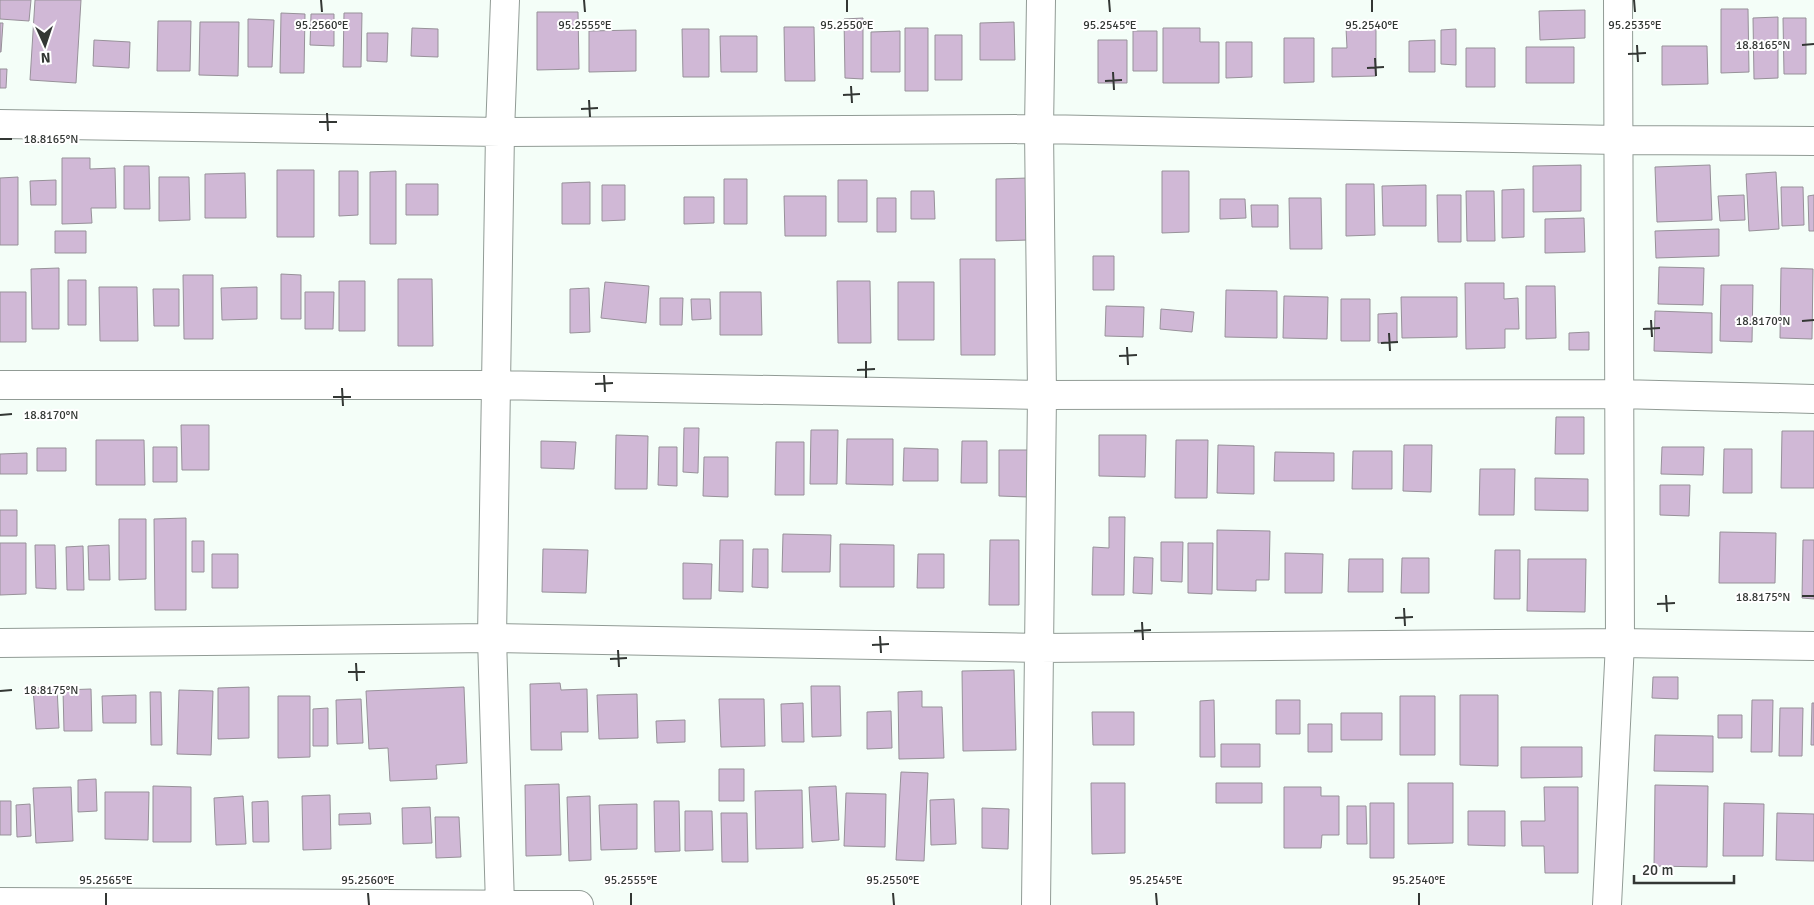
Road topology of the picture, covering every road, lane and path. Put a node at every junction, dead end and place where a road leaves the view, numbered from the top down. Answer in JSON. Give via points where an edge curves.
{"nodes":[{"id":1,"x":505,"y":0,"type":"edge"},
{"id":2,"x":1041,"y":0,"type":"edge"},
{"id":3,"x":1618,"y":0,"type":"edge"},
{"id":4,"x":0,"y":124,"type":"edge"},
{"id":5,"x":1039,"y":129,"type":"junction"},
{"id":6,"x":500,"y":132,"type":"junction"},
{"id":7,"x":1619,"y":140,"type":"junction"},
{"id":8,"x":1814,"y":141,"type":"edge"},
{"id":9,"x":0,"y":385,"type":"edge"},
{"id":10,"x":497,"y":385,"type":"junction"},
{"id":11,"x":1619,"y":394,"type":"junction"},
{"id":12,"x":1042,"y":395,"type":"junction"},
{"id":13,"x":1814,"y":399,"type":"edge"},
{"id":14,"x":492,"y":638,"type":"junction"},
{"id":15,"x":0,"y":643,"type":"edge"},
{"id":16,"x":1620,"y":643,"type":"junction"},
{"id":17,"x":1814,"y":646,"type":"edge"},
{"id":18,"x":1040,"y":648,"type":"junction"},
{"id":19,"x":0,"y":902,"type":"edge"},
{"id":20,"x":500,"y":904,"type":"edge"},
{"id":21,"x":579,"y":905,"type":"edge"},
{"id":22,"x":1036,"y":905,"type":"edge"},
{"id":23,"x":1607,"y":905,"type":"edge"}],
"edges":[{"from":1,"to":6,"type":"street"},
{"from":2,"to":5,"type":"street"},
{"from":3,"to":7,"type":"street"},
{"from":4,"to":6,"type":"street"},
{"from":5,"to":6,"type":"street"},
{"from":5,"to":7,"type":"street"},
{"from":5,"to":12,"type":"street"},
{"from":6,"to":10,"type":"street"},
{"from":7,"to":8,"type":"street"},
{"from":7,"to":11,"type":"street"},
{"from":9,"to":10,"type":"street"},
{"from":10,"to":12,"type":"street"},
{"from":10,"to":14,"type":"street"},
{"from":11,"to":12,"type":"street"},
{"from":11,"to":13,"type":"street"},
{"from":11,"to":16,"type":"street"},
{"from":12,"to":18,"type":"street"},
{"from":14,"to":15,"type":"street"},
{"from":14,"to":18,"type":"street"},
{"from":14,"to":20,"type":"street"},
{"from":16,"to":17,"type":"street"},
{"from":16,"to":18,"type":"street"},
{"from":16,"to":23,"type":"street"},
{"from":18,"to":22,"type":"street"},
{"from":19,"to":20,"type":"street"},
{"from":20,"to":21,"type":"street"}]}
